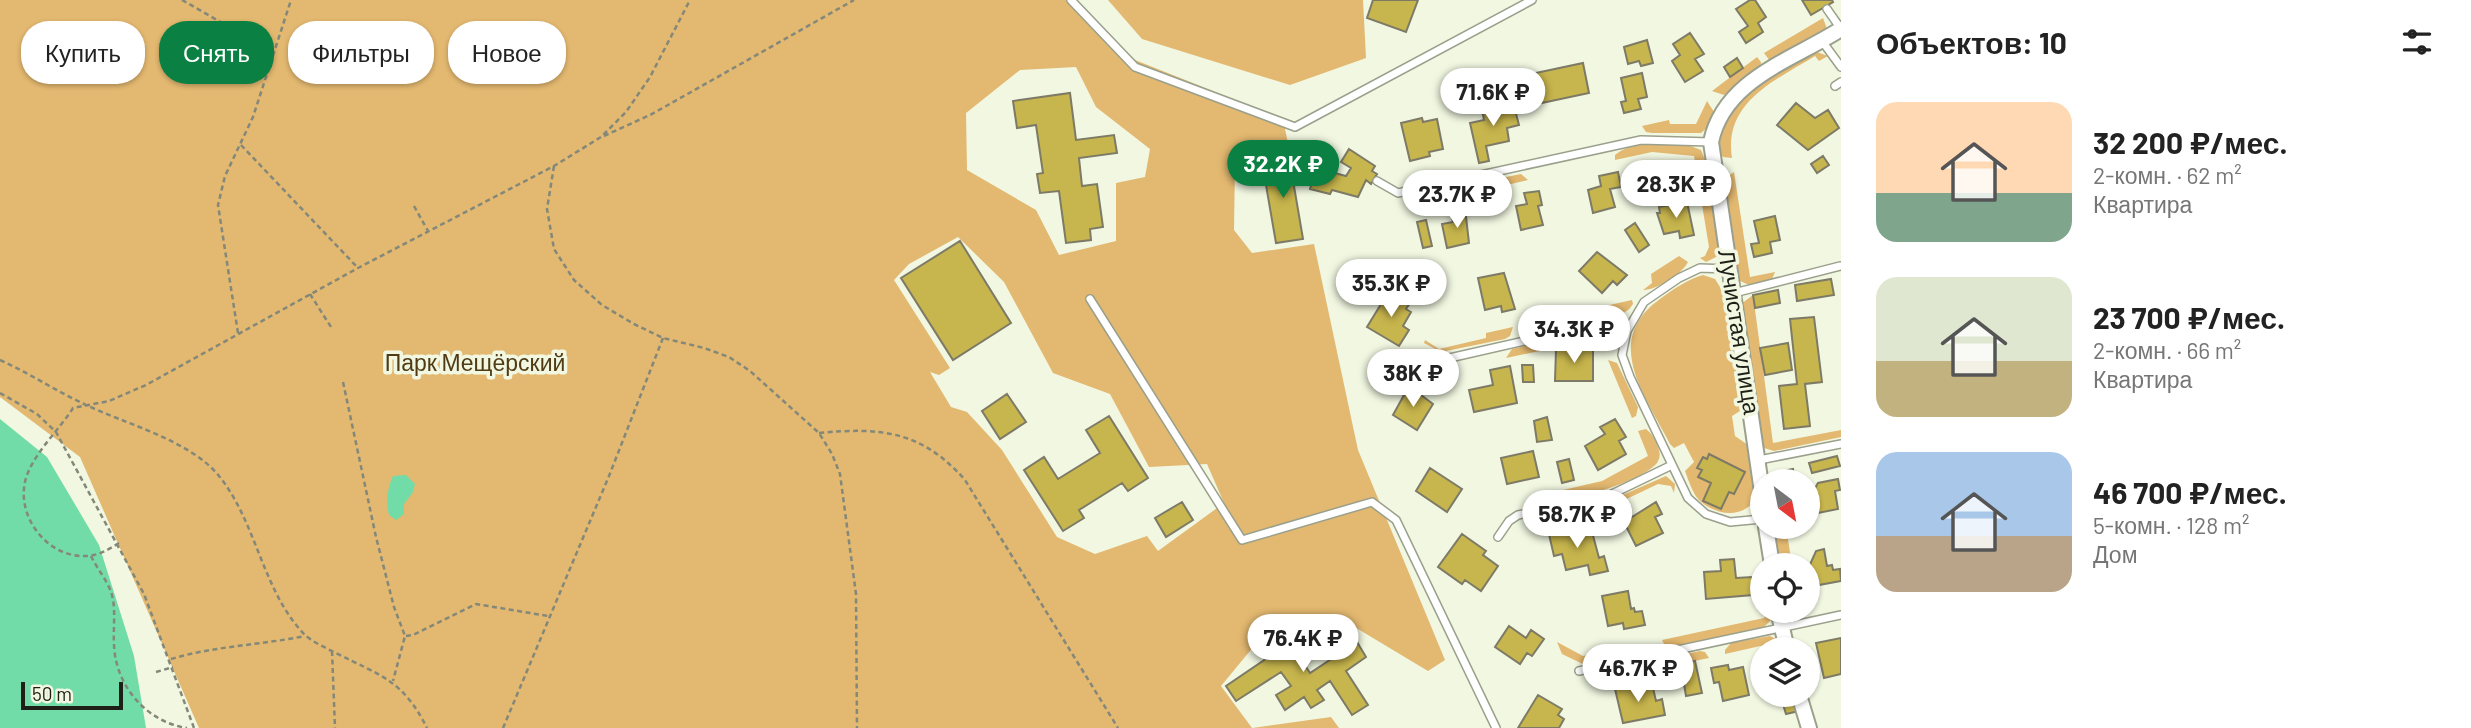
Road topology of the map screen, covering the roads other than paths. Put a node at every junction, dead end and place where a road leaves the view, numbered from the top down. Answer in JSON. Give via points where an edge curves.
{"nodes":[{"id":1,"x":1071,"y":0,"type":"edge"},
{"id":2,"x":1532,"y":0,"type":"edge"},
{"id":3,"x":1827,"y":9,"type":"dead end"},
{"id":4,"x":1841,"y":29,"type":"edge"},
{"id":5,"x":1822,"y":41,"type":"junction"},
{"id":6,"x":1840,"y":65,"type":"edge"},
{"id":7,"x":1711,"y":142,"type":"junction"},
{"id":8,"x":1377,"y":181,"type":"dead end"},
{"id":9,"x":1840,"y":266,"type":"edge"},
{"id":10,"x":1728,"y":268,"type":"junction"},
{"id":11,"x":1733,"y":293,"type":"junction"},
{"id":12,"x":1090,"y":299,"type":"dead end"},
{"id":13,"x":1627,"y":331,"type":"junction"},
{"id":14,"x":1432,"y":362,"type":"dead end"},
{"id":15,"x":1841,"y":444,"type":"edge"},
{"id":16,"x":1759,"y":460,"type":"junction"},
{"id":17,"x":1672,"y":465,"type":"junction"},
{"id":18,"x":1760,"y":469,"type":"edge"},
{"id":19,"x":1750,"y":520,"type":"edge"},
{"id":20,"x":1499,"y":537,"type":"dead end"},
{"id":21,"x":1841,"y":615,"type":"edge"},
{"id":22,"x":1780,"y":623,"type":"edge"},
{"id":23,"x":1781,"y":628,"type":"junction"},
{"id":24,"x":1784,"y":637,"type":"edge"},
{"id":25,"x":1579,"y":671,"type":"dead end"},
{"id":26,"x":1803,"y":707,"type":"edge"},
{"id":27,"x":1496,"y":728,"type":"edge"},
{"id":28,"x":1809,"y":728,"type":"edge"}],
"edges":[{"from":1,"to":2,"type":"lane","via":[[1135,68],[1295,127]]},
{"from":3,"to":4,"type":"lane"},
{"from":4,"to":5,"type":"street","name":"Лучистая улица"},
{"from":5,"to":6,"type":"lane"},
{"from":5,"to":7,"type":"street","name":"Лучистая улица","via":[[1736,93],[1719,114]]},
{"from":7,"to":8,"type":"lane","via":[[1641,140],[1398,193]]},
{"from":7,"to":10,"type":"street","name":"Лучистая улица"},
{"from":9,"to":11,"type":"lane"},
{"from":10,"to":11,"type":"street","name":"Лучистая улица"},
{"from":10,"to":13,"type":"lane","via":[[1700,268],[1679,278],[1644,302]]},
{"from":11,"to":16,"type":"street","name":"Лучистая улица"},
{"from":12,"to":27,"type":"lane","via":[[1242,540],[1372,502],[1396,520]]},
{"from":13,"to":14,"type":"lane","via":[[1609,324],[1595,325]]},
{"from":13,"to":17,"type":"lane","via":[[1622,355]]},
{"from":15,"to":16,"type":"lane"},
{"from":16,"to":18,"type":"street","name":"Лучистая улица"},
{"from":17,"to":19,"type":"lane","via":[[1688,498],[1706,514],[1730,522]]},
{"from":17,"to":20,"type":"lane","via":[[1611,495],[1518,515]]},
{"from":21,"to":23,"type":"lane"},
{"from":22,"to":23,"type":"street"},
{"from":23,"to":24,"type":"street"},
{"from":23,"to":25,"type":"lane"},
{"from":26,"to":28,"type":"street"}]}
